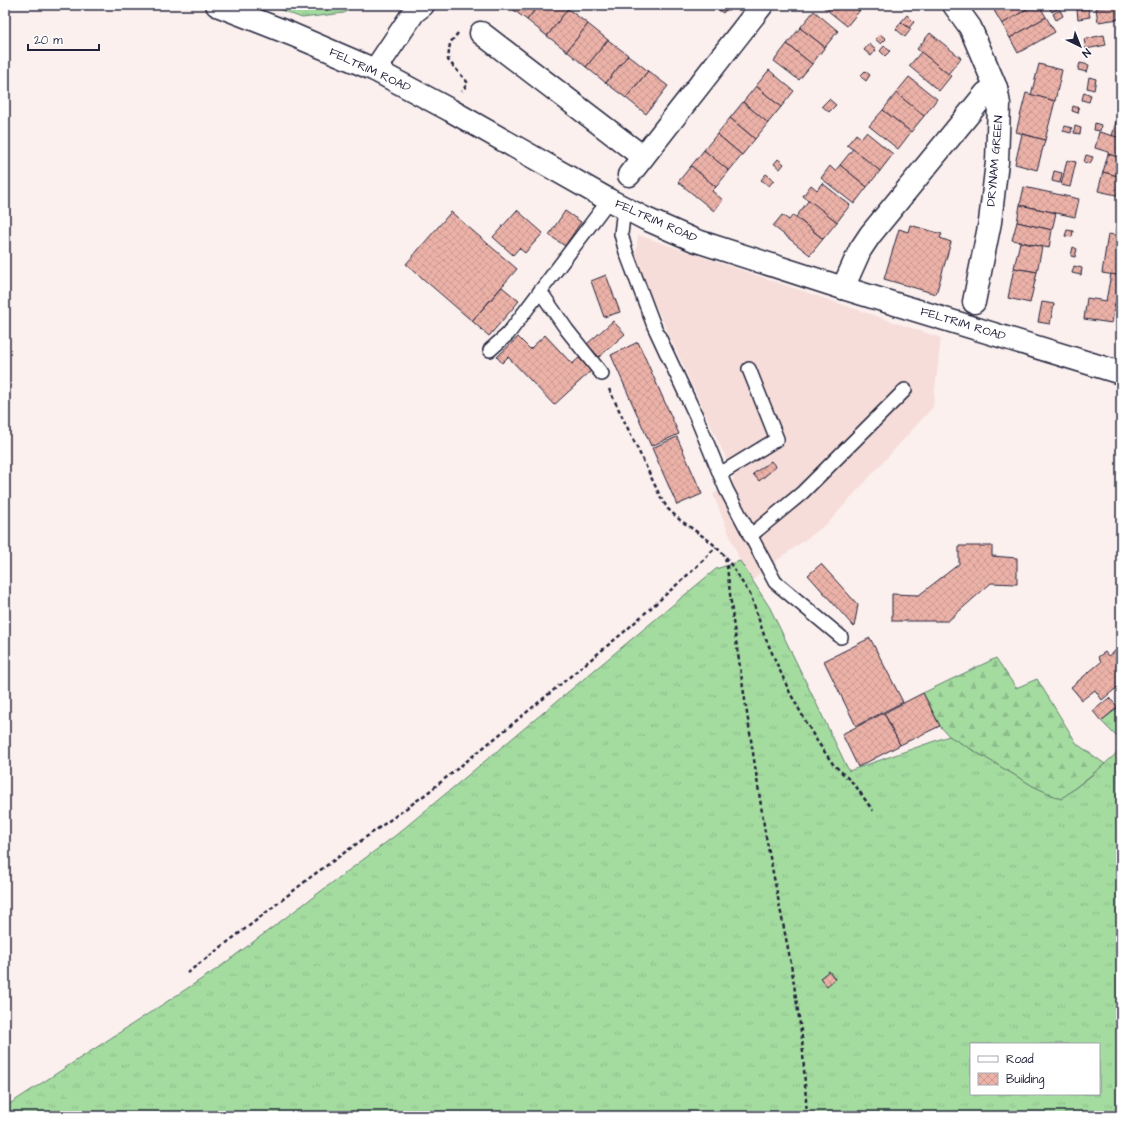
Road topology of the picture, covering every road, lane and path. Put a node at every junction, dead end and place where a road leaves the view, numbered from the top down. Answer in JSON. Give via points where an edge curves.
{"nodes":[{"id":1,"x":217,"y":5,"type":"edge"},
{"id":2,"x":424,"y":5,"type":"edge"},
{"id":3,"x":762,"y":5,"type":"edge"},
{"id":4,"x":954,"y":5,"type":"edge"},
{"id":5,"x":481,"y":33,"type":"joint"},
{"id":6,"x":375,"y":70,"type":"junction"},
{"id":7,"x":996,"y":88,"type":"junction"},
{"id":8,"x":450,"y":110,"type":"junction"},
{"id":9,"x":643,"y":157,"type":"junction"},
{"id":10,"x":629,"y":175,"type":"dead end"},
{"id":11,"x":616,"y":204,"type":"junction"},
{"id":12,"x":843,"y":288,"type":"junction"},
{"id":13,"x":540,"y":291,"type":"junction"},
{"id":14,"x":974,"y":302,"type":"dead end"},
{"id":15,"x":490,"y":350,"type":"dead end"},
{"id":16,"x":749,"y":369,"type":"dead end"},
{"id":17,"x":602,"y":374,"type":"joint"},
{"id":18,"x":1121,"y":374,"type":"edge"},
{"id":19,"x":905,"y":390,"type":"dead end"},
{"id":20,"x":720,"y":474,"type":"junction"},
{"id":21,"x":750,"y":536,"type":"junction"},
{"id":22,"x":716,"y":546,"type":"junction"},
{"id":23,"x":724,"y":555,"type":"junction"},
{"id":24,"x":841,"y":637,"type":"dead end"},
{"id":25,"x":873,"y":811,"type":"dead end"},
{"id":26,"x":186,"y":973,"type":"dead end"},
{"id":27,"x":807,"y":1116,"type":"edge"}],
"edges":[{"from":1,"to":6,"type":"street","name":"FELTRIM ROAD"},
{"from":2,"to":6,"type":"street","via":[[414,12]]},
{"from":3,"to":9,"type":"street"},
{"from":4,"to":7,"type":"street","name":"DRYNAM GREEN","via":[[970,27]]},
{"from":5,"to":8,"type":"path","via":[[467,22],[450,43],[448,60],[468,83]]},
{"from":5,"to":9,"type":"street"},
{"from":6,"to":8,"type":"street","name":"FELTRIM ROAD"},
{"from":7,"to":12,"type":"street","via":[[986,93],[870,235],[860,250]]},
{"from":7,"to":14,"type":"street","name":"DRYNAM GREEN","via":[[999,104],[997,162],[990,222]]},
{"from":8,"to":11,"type":"street","name":"FELTRIM ROAD"},
{"from":9,"to":10,"type":"street"},
{"from":11,"to":12,"type":"street","name":"FELTRIM ROAD","via":[[694,240]]},
{"from":11,"to":13,"type":"lane"},
{"from":11,"to":20,"type":"lane","via":[[626,252],[654,326]]},
{"from":12,"to":18,"type":"street","name":"FELTRIM ROAD"},
{"from":13,"to":15,"type":"lane","via":[[508,334]]},
{"from":13,"to":17,"type":"lane"},
{"from":16,"to":20,"type":"lane","via":[[777,439]]},
{"from":17,"to":22,"type":"path","via":[[668,509]]},
{"from":19,"to":21,"type":"lane","via":[[802,493]]},
{"from":20,"to":21,"type":"lane"},
{"from":21,"to":24,"type":"lane","via":[[775,582]]},
{"from":22,"to":23,"type":"path"},
{"from":22,"to":26,"type":"path","via":[[624,632],[426,794],[312,876]]},
{"from":23,"to":25,"type":"path","via":[[751,596],[764,635],[814,738],[833,764],[855,785]]},
{"from":23,"to":27,"type":"path","via":[[765,832],[791,964],[802,1038]]}]}
